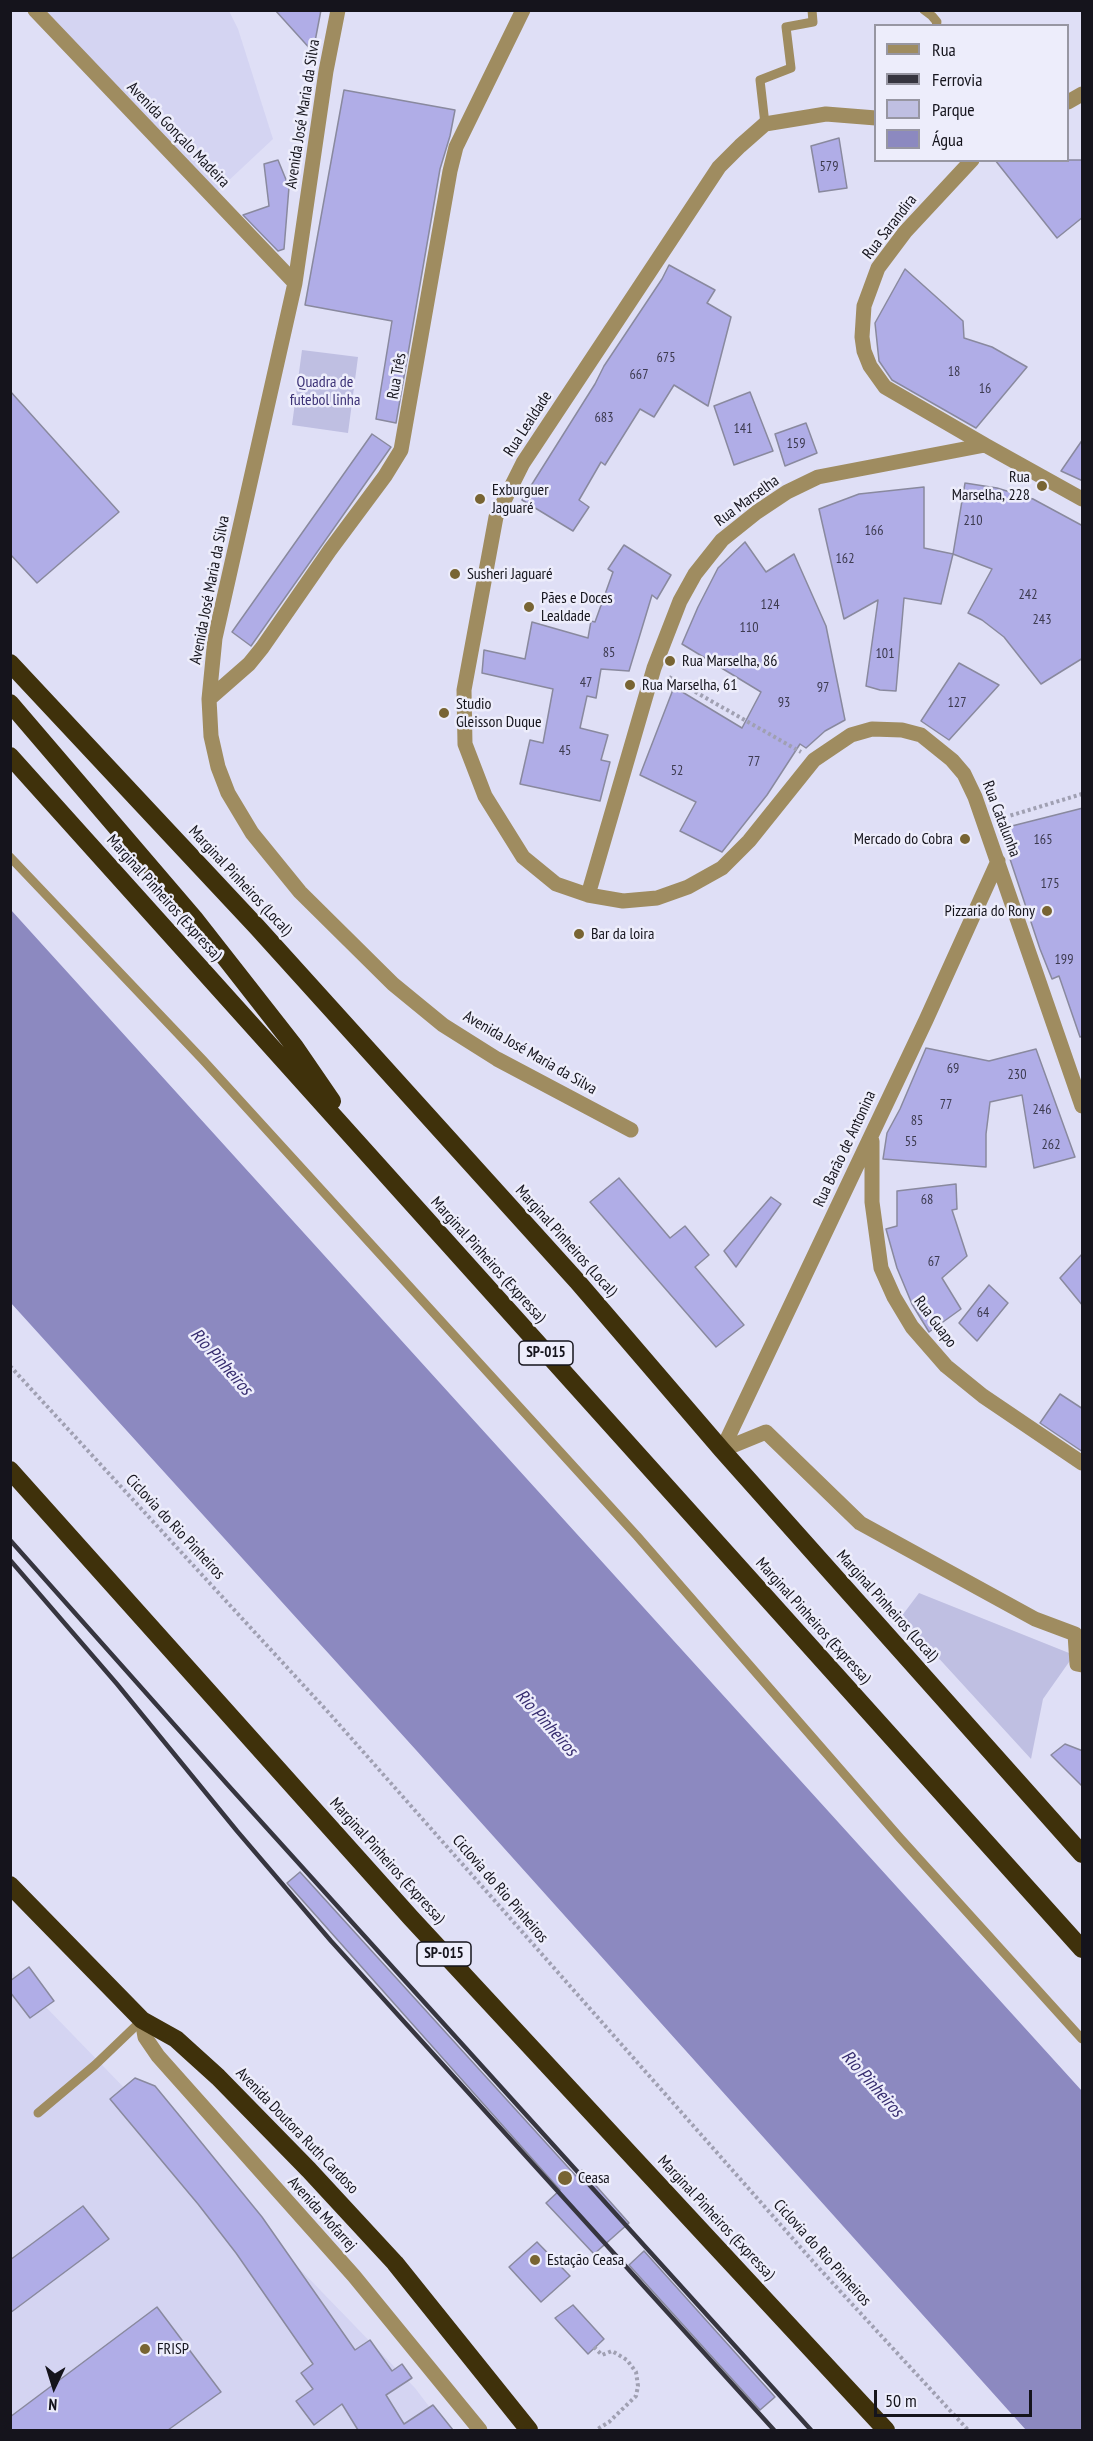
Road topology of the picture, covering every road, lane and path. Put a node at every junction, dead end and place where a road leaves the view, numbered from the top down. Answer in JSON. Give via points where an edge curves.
{"nodes":[{"id":1,"x":35,"y":10,"type":"edge"},
{"id":2,"x":338,"y":10,"type":"edge"},
{"id":3,"x":523,"y":10,"type":"edge"},
{"id":4,"x":812,"y":10,"type":"edge"},
{"id":5,"x":924,"y":10,"type":"edge"},
{"id":6,"x":936,"y":24,"type":"edge"},
{"id":7,"x":1083,"y":94,"type":"edge"},
{"id":8,"x":1069,"y":101,"type":"edge"},
{"id":9,"x":874,"y":118,"type":"edge"},
{"id":10,"x":765,"y":123,"type":"junction"},
{"id":11,"x":970,"y":162,"type":"edge"},
{"id":12,"x":295,"y":283,"type":"junction"},
{"id":13,"x":985,"y":445,"type":"junction"},
{"id":14,"x":1083,"y":498,"type":"edge"},
{"id":15,"x":10,"y":663,"type":"edge"},
{"id":16,"x":654,"y":668,"type":"junction"},
{"id":17,"x":209,"y":699,"type":"junction"},
{"id":18,"x":10,"y":703,"type":"edge"},
{"id":19,"x":10,"y":756,"type":"edge"},
{"id":20,"x":814,"y":760,"type":"junction"},
{"id":21,"x":1083,"y":794,"type":"edge"},
{"id":22,"x":984,"y":824,"type":"junction"},
{"id":23,"x":10,"y":857,"type":"edge"},
{"id":24,"x":998,"y":861,"type":"junction"},
{"id":25,"x":588,"y":896,"type":"junction"},
{"id":26,"x":1083,"y":1106,"type":"edge"},
{"id":27,"x":631,"y":1130,"type":"dead end"},
{"id":28,"x":872,"y":1135,"type":"junction"},
{"id":29,"x":370,"y":1158,"type":"junction"},
{"id":30,"x":10,"y":1366,"type":"edge"},
{"id":31,"x":722,"y":1450,"type":"junction"},
{"id":32,"x":1083,"y":1463,"type":"edge"},
{"id":33,"x":10,"y":1470,"type":"edge"},
{"id":34,"x":1083,"y":1665,"type":"edge"},
{"id":35,"x":1080,"y":1845,"type":"edge"},
{"id":36,"x":10,"y":1885,"type":"edge"},
{"id":37,"x":1083,"y":1949,"type":"edge"},
{"id":38,"x":142,"y":2020,"type":"junction"},
{"id":39,"x":1083,"y":2039,"type":"edge"},
{"id":40,"x":38,"y":2113,"type":"dead end"},
{"id":41,"x":594,"y":2347,"type":"dead end"},
{"id":42,"x":480,"y":2430,"type":"edge"},
{"id":43,"x":529,"y":2430,"type":"edge"},
{"id":44,"x":596,"y":2430,"type":"edge"},
{"id":45,"x":886,"y":2430,"type":"edge"},
{"id":46,"x":968,"y":2430,"type":"edge"}],
"edges":[{"from":1,"to":12,"type":"street","name":"Avenida Gonçalo Madeira"},
{"from":2,"to":12,"type":"street","name":"Avenida José Maria da Silva"},
{"from":3,"to":17,"type":"street","name":"Rua Três","via":[[456,147],[401,450],[262,648]]},
{"from":4,"to":10,"type":"lane","via":[[813,22],[786,27],[792,68],[760,80]]},
{"from":5,"to":6,"type":"lane"},
{"from":7,"to":8,"type":"street"},
{"from":9,"to":10,"type":"street","via":[[826,114]]},
{"from":10,"to":25,"type":"street","name":"Rua Lealdade","via":[[719,167],[523,463],[496,517],[464,690],[465,744],[485,796],[523,857],[556,884]]},
{"from":11,"to":13,"type":"street","name":"Rua Sarandira","via":[[905,232],[878,268],[864,306],[862,331],[864,351],[876,378],[885,387]]},
{"from":12,"to":17,"type":"street","name":"Avenida José Maria da Silva","via":[[215,639]]},
{"from":13,"to":14,"type":"street"},
{"from":13,"to":16,"type":"street","name":"Rua Marselha","via":[[818,477],[767,505],[722,540],[695,574]]},
{"from":15,"to":31,"type":"highway","name":"Marginal Pinheiros (Local)","via":[[273,944],[577,1281]]},
{"from":16,"to":20,"type":"path"},
{"from":16,"to":25,"type":"street","name":"Rua Marselha"},
{"from":17,"to":27,"type":"street","name":"Avenida José Maria da Silva","via":[[218,767],[234,803],[258,842],[300,892],[393,984],[443,1024],[497,1059]]},
{"from":18,"to":29,"type":"highway","via":[[201,927],[295,1047]]},
{"from":19,"to":29,"type":"highway","name":"Marginal Pinheiros (Expressa)","number":"SP-015"},
{"from":20,"to":22,"type":"street","name":"Rua Catalunha","via":[[851,735],[872,729],[921,735],[964,774]]},
{"from":20,"to":25,"type":"street","name":"Rua Catalunha","via":[[749,841],[722,868],[688,887],[657,898],[622,901]]},
{"from":21,"to":22,"type":"path"},
{"from":22,"to":24,"type":"street","name":"Rua Catalunha"},
{"from":23,"to":39,"type":"lane","via":[[203,1060],[637,1536],[900,1838]]},
{"from":24,"to":26,"type":"street","name":"Rua Catalunha"},
{"from":24,"to":28,"type":"street","name":"Rua Barão de Antonina"},
{"from":28,"to":31,"type":"street","name":"Rua Barão de Antonina"},
{"from":28,"to":32,"type":"street","name":"Rua Guapo","via":[[872,1202],[881,1268],[912,1327],[946,1366],[983,1396]]},
{"from":29,"to":37,"type":"highway","name":"Marginal Pinheiros (Expressa)","number":"SP-015"},
{"from":30,"to":46,"type":"path","name":"Ciclovia do Rio Pinheiros","via":[[329,1713],[817,2266]]},
{"from":31,"to":34,"type":"street","via":[[766,1432],[860,1523],[1035,1619],[1075,1634],[1077,1664]]},
{"from":31,"to":35,"type":"highway","name":"Marginal Pinheiros (Local)"},
{"from":33,"to":45,"type":"highway","name":"Marginal Pinheiros (Expressa)","number":"SP-015","via":[[411,1918]]},
{"from":36,"to":38,"type":"highway","name":"Avenida Doutora Ruth Cardoso"},
{"from":38,"to":40,"type":"lane"},
{"from":38,"to":42,"type":"street","name":"Avenida Mofarrej","via":[[145,2037],[158,2056],[354,2276]]},
{"from":38,"to":43,"type":"highway","name":"Avenida Doutora Ruth Cardoso","via":[[176,2039],[219,2077],[309,2170],[395,2264]]},
{"from":41,"to":44,"type":"path","via":[[602,2355],[612,2351],[627,2360],[636,2372],[638,2386],[636,2396]]}]}
